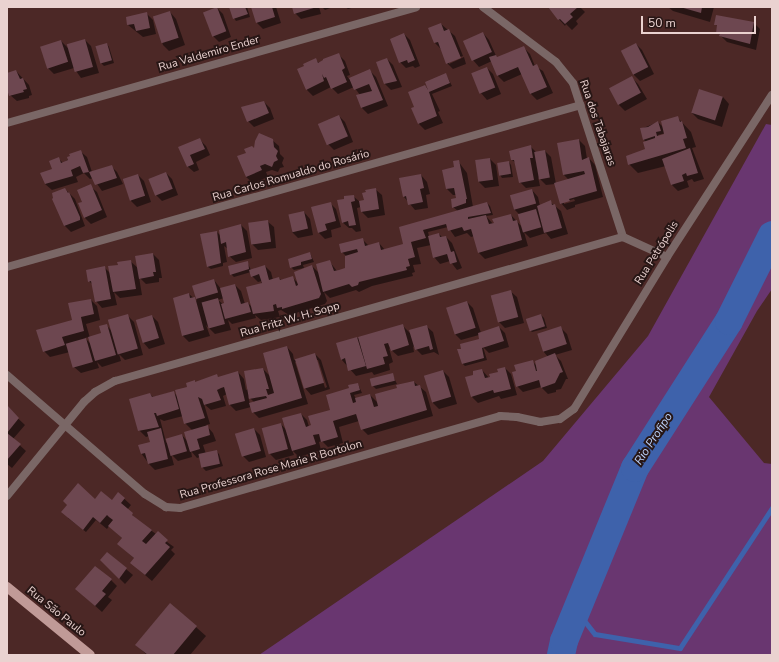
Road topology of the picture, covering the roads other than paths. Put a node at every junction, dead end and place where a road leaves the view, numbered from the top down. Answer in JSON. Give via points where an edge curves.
{"nodes":[{"id":1,"x":416,"y":7,"type":"edge"},
{"id":2,"x":483,"y":7,"type":"edge"},
{"id":3,"x":772,"y":95,"type":"edge"},
{"id":4,"x":581,"y":105,"type":"junction"},
{"id":5,"x":7,"y":123,"type":"edge"},
{"id":6,"x":623,"y":237,"type":"junction"},
{"id":7,"x":667,"y":256,"type":"junction"},
{"id":8,"x":7,"y":267,"type":"edge"},
{"id":9,"x":7,"y":375,"type":"edge"},
{"id":10,"x":560,"y":419,"type":"joint"},
{"id":11,"x":65,"y":425,"type":"junction"},
{"id":12,"x":7,"y":496,"type":"edge"},
{"id":13,"x":7,"y":587,"type":"edge"},
{"id":14,"x":90,"y":655,"type":"edge"}],
"edges":[{"from":1,"to":5,"type":"street","name":"Rua Valdemiro Ender"},
{"from":2,"to":4,"type":"street","name":"Rua dos Tabajaras","via":[[556,62],[573,83]]},
{"from":3,"to":7,"type":"street","name":"Rua Petrópolis"},
{"from":4,"to":6,"type":"street","name":"Rua dos Tabajaras"},
{"from":4,"to":8,"type":"street","name":"Rua Carlos Romualdo do Rosário"},
{"from":6,"to":7,"type":"street"},
{"from":6,"to":11,"type":"street","name":"Rua Fritz W. H. Sopp","via":[[115,381],[95,392]]},
{"from":7,"to":10,"type":"street","name":"Rua Petrópolis","via":[[574,409]]},
{"from":9,"to":11,"type":"street","name":"Rua Professora Rose Marie R Bortolon"},
{"from":10,"to":11,"type":"street","name":"Rua Professora Rose Marie R Bortolon","via":[[540,422],[500,416],[180,508],[166,507],[155,502]]},
{"from":11,"to":12,"type":"street","name":"Rua Fritz W. H. Sopp"},
{"from":13,"to":14,"type":"main road","name":"Rua São Paulo"}]}
